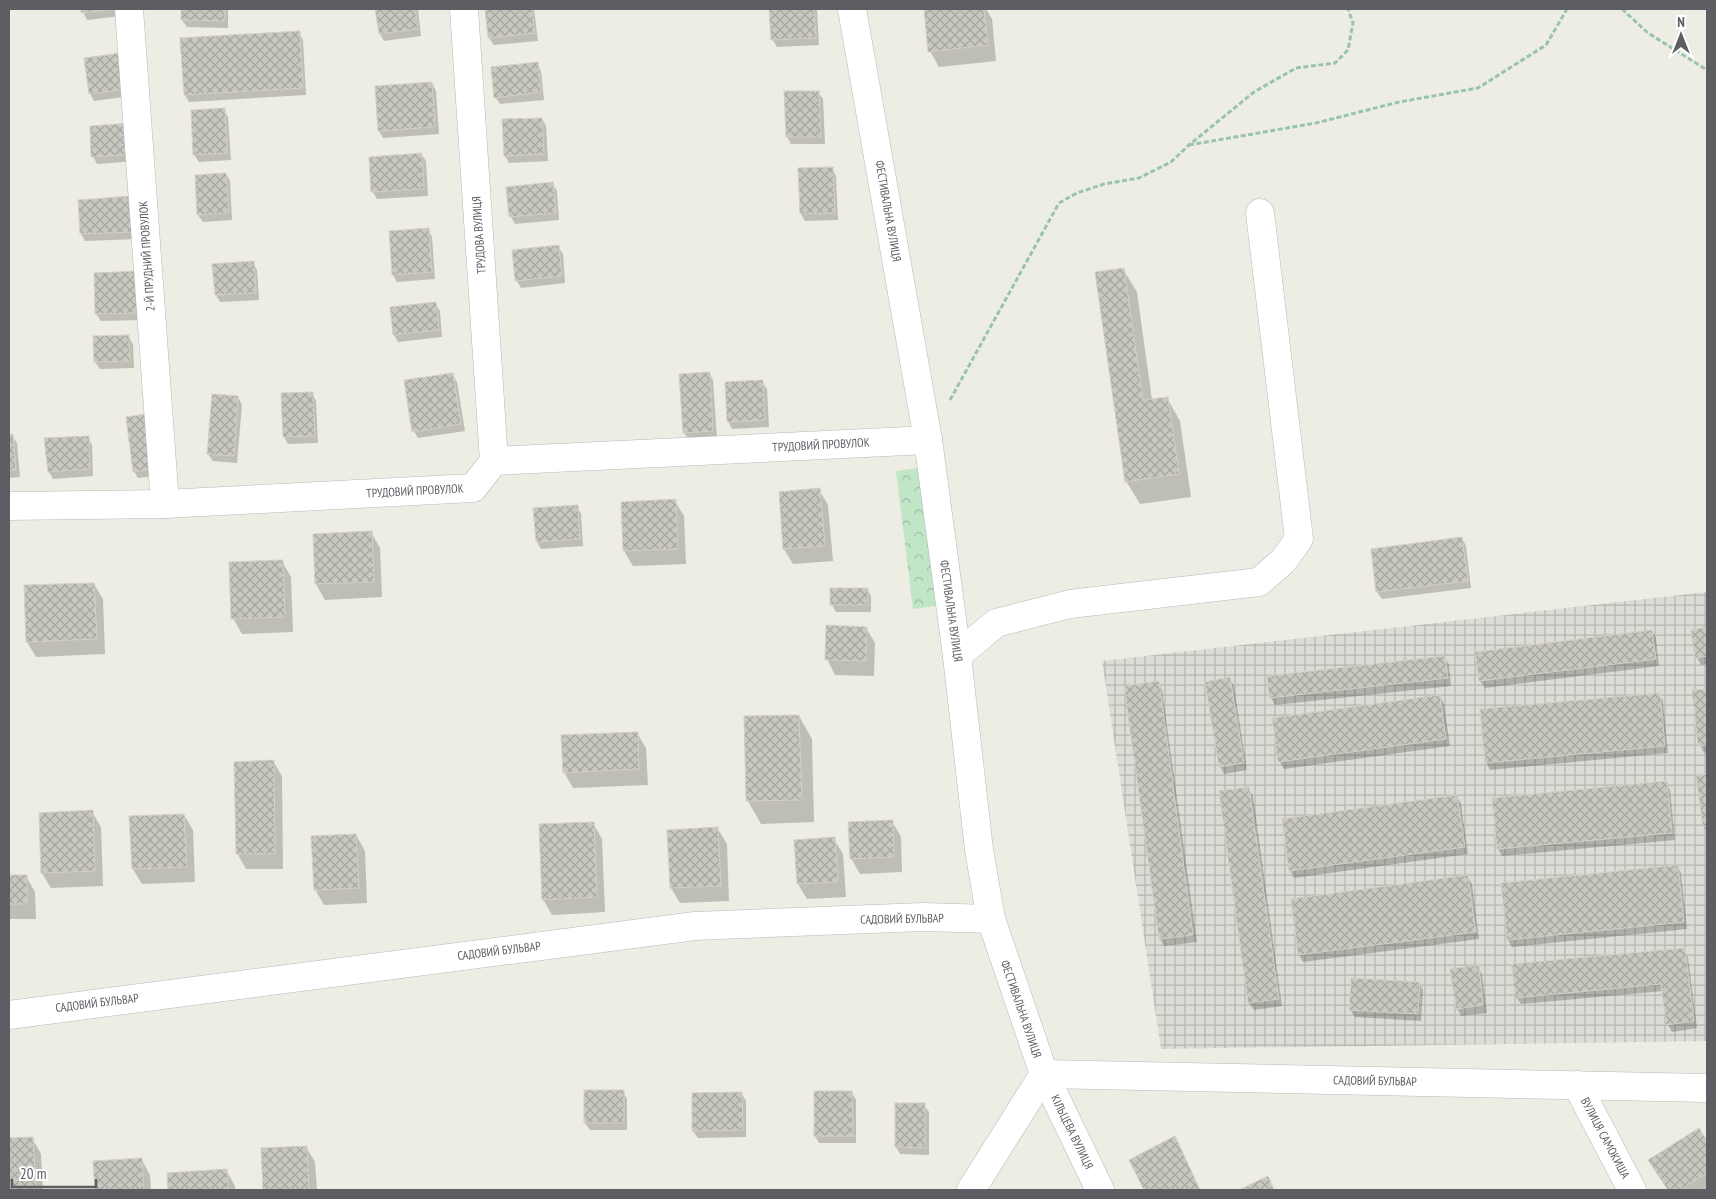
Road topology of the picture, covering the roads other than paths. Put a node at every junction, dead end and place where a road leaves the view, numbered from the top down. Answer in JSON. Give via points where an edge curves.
{"nodes":[{"id":1,"x":129,"y":9,"type":"edge"},
{"id":2,"x":464,"y":9,"type":"edge"},
{"id":3,"x":852,"y":9,"type":"edge"},
{"id":4,"x":1260,"y":213,"type":"dead end"},
{"id":5,"x":928,"y":440,"type":"junction"},
{"id":6,"x":494,"y":461,"type":"junction"},
{"id":7,"x":165,"y":504,"type":"junction"},
{"id":8,"x":9,"y":506,"type":"edge"},
{"id":9,"x":958,"y":656,"type":"junction"},
{"id":10,"x":991,"y":919,"type":"junction"},
{"id":11,"x":9,"y":1015,"type":"edge"},
{"id":12,"x":1044,"y":1074,"type":"junction"},
{"id":13,"x":1577,"y":1085,"type":"junction"},
{"id":14,"x":1707,"y":1088,"type":"edge"},
{"id":15,"x":971,"y":1190,"type":"edge"},
{"id":16,"x":1100,"y":1190,"type":"edge"},
{"id":17,"x":1632,"y":1190,"type":"edge"}],
"edges":[{"from":1,"to":7,"type":"street","name":"2-Й ПРУДНИЙ ПРОВУЛОК"},
{"from":2,"to":6,"type":"street","name":"ТРУДОВА ВУЛИЦЯ"},
{"from":3,"to":5,"type":"street","name":"ФЕСТИВАЛЬНА ВУЛИЦЯ"},
{"from":4,"to":9,"type":"street","via":[[1299,539],[1283,561],[1259,582],[1070,604],[996,623]]},
{"from":5,"to":6,"type":"street","name":"ТРУДОВИЙ ПРОВУЛОК"},
{"from":5,"to":9,"type":"street","name":"ФЕСТИВАЛЬНА ВУЛИЦЯ"},
{"from":6,"to":7,"type":"street","name":"ТРУДОВИЙ ПРОВУЛОК","via":[[473,488]]},
{"from":7,"to":8,"type":"street","name":"ТРУДОВИЙ ПРОВУЛОК"},
{"from":9,"to":10,"type":"street","name":"ФЕСТИВАЛЬНА ВУЛИЦЯ","via":[[979,850]]},
{"from":10,"to":11,"type":"street","name":"САДОВИЙ БУЛЬВАР","via":[[923,917],[694,926]]},
{"from":10,"to":12,"type":"street","name":"ФЕСТИВАЛЬНА ВУЛИЦЯ"},
{"from":12,"to":13,"type":"street","name":"САДОВИЙ БУЛЬВАР"},
{"from":12,"to":15,"type":"street","name":"ФЕСТИВАЛЬНА ВУЛИЦЯ"},
{"from":12,"to":16,"type":"street","name":"КІЛЬЦЕВА ВУЛИЦЯ"},
{"from":13,"to":14,"type":"street","name":"САДОВИЙ БУЛЬВАР"},
{"from":13,"to":17,"type":"street","name":"ВУЛИЦЯ САМОКИША"}]}
